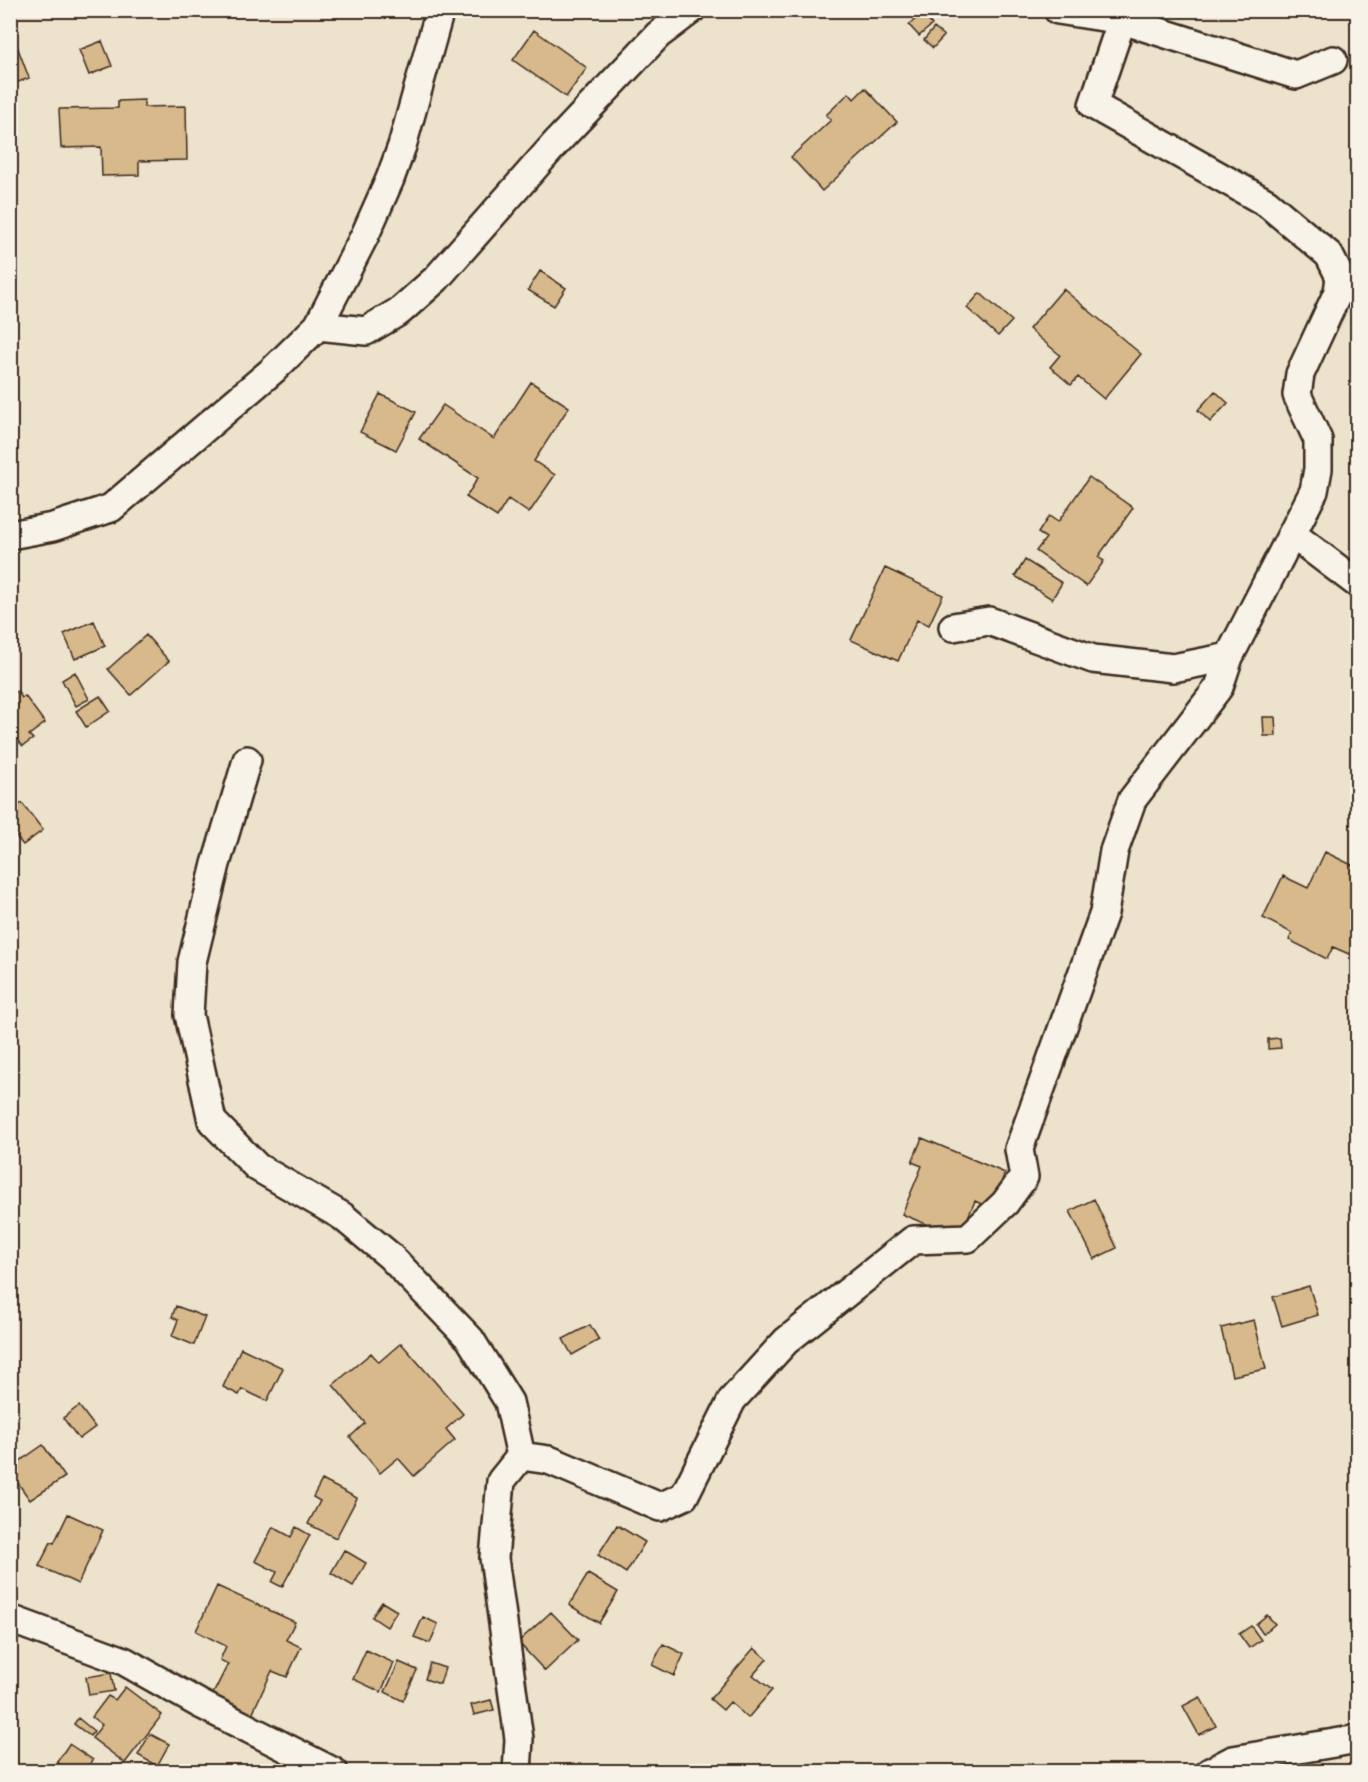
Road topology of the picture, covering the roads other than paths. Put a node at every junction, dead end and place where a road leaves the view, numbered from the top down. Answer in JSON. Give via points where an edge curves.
{"nodes":[{"id":1,"x":440,"y":10,"type":"edge"},
{"id":2,"x":691,"y":10,"type":"edge"},
{"id":3,"x":1058,"y":10,"type":"edge"},
{"id":4,"x":1125,"y":15,"type":"edge"},
{"id":5,"x":1333,"y":60,"type":"dead end"},
{"id":6,"x":318,"y":326,"type":"junction"},
{"id":7,"x":1292,"y":534,"type":"junction"},
{"id":8,"x":10,"y":535,"type":"edge"},
{"id":9,"x":1358,"y":584,"type":"edge"},
{"id":10,"x":953,"y":627,"type":"dead end"},
{"id":11,"x":1229,"y":657,"type":"junction"},
{"id":12,"x":247,"y":760,"type":"dead end"},
{"id":13,"x":521,"y":1456,"type":"junction"},
{"id":14,"x":10,"y":1619,"type":"edge"},
{"id":15,"x":1358,"y":1739,"type":"edge"},
{"id":16,"x":334,"y":1772,"type":"edge"},
{"id":17,"x":517,"y":1772,"type":"edge"},
{"id":18,"x":1210,"y":1772,"type":"edge"}],
"edges":[{"from":1,"to":6,"type":"street","via":[[390,179]]},
{"from":2,"to":6,"type":"street","via":[[658,35],[436,279],[400,311],[366,331]]},
{"from":3,"to":4,"type":"street"},
{"from":4,"to":5,"type":"street","via":[[1296,75]]},
{"from":4,"to":7,"type":"street","via":[[1094,105],[1267,203],[1329,255],[1340,277],[1338,292],[1300,374],[1297,395],[1318,440],[1318,469],[1314,491]]},
{"from":6,"to":8,"type":"street","via":[[273,370],[111,508],[53,527]]},
{"from":7,"to":9,"type":"street"},
{"from":7,"to":11,"type":"street"},
{"from":10,"to":11,"type":"street","via":[[989,621],[1104,661],[1173,668]]},
{"from":11,"to":13,"type":"street","via":[[1220,687],[1132,800],[1114,851],[1104,913],[1019,1149],[1024,1177],[1005,1203],[968,1238],[913,1240],[786,1341],[732,1400],[684,1496],[660,1507],[549,1460]]},
{"from":12,"to":13,"type":"street","via":[[192,962],[189,1015],[212,1121],[257,1167],[342,1216],[390,1256],[470,1339],[509,1402]]},
{"from":13,"to":17,"type":"street","via":[[501,1481],[494,1558],[519,1739]]},
{"from":14,"to":16,"type":"street","via":[[124,1661]]},
{"from":15,"to":18,"type":"street","via":[[1233,1760]]}]}
